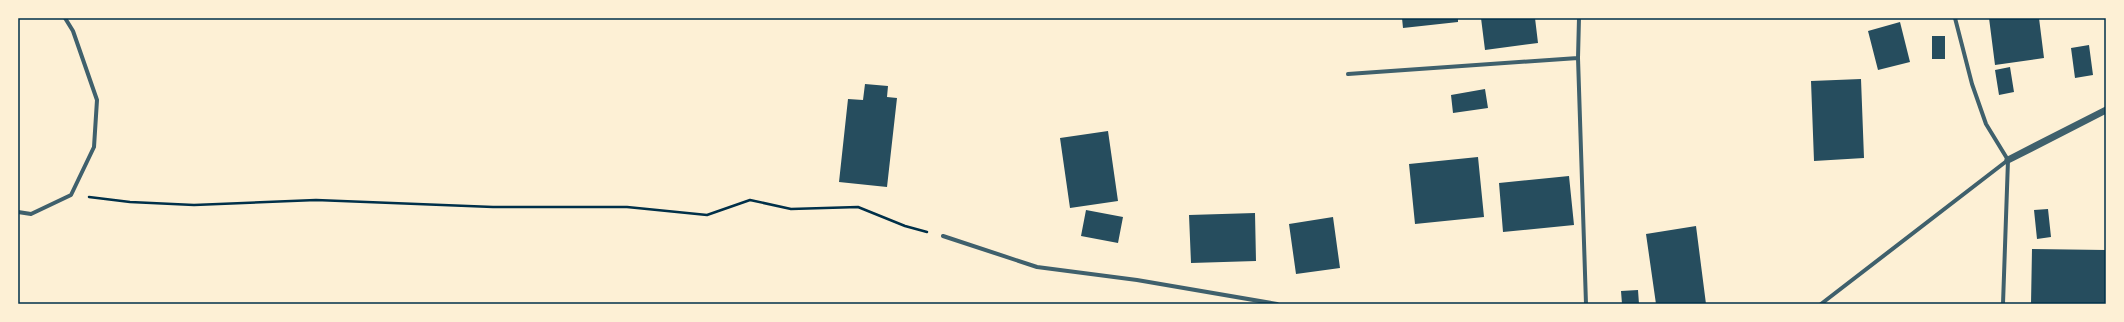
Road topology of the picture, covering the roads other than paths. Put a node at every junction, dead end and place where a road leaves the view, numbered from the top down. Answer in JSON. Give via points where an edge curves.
{"nodes":[{"id":1,"x":65,"y":18,"type":"edge"},
{"id":2,"x":1579,"y":18,"type":"edge"},
{"id":3,"x":1955,"y":18,"type":"edge"},
{"id":4,"x":1578,"y":58,"type":"junction"},
{"id":5,"x":1348,"y":74,"type":"dead end"},
{"id":6,"x":2106,"y":110,"type":"edge"},
{"id":7,"x":2008,"y":160,"type":"junction"},
{"id":8,"x":18,"y":212,"type":"edge"},
{"id":9,"x":943,"y":236,"type":"road end"},
{"id":10,"x":1276,"y":304,"type":"edge"},
{"id":11,"x":1586,"y":304,"type":"edge"},
{"id":12,"x":1821,"y":304,"type":"edge"},
{"id":13,"x":2003,"y":304,"type":"edge"}],
"edges":[{"from":1,"to":8,"type":"street","via":[[73,31],[97,100],[94,147],[71,195],[31,214]]},
{"from":2,"to":4,"type":"street"},
{"from":3,"to":7,"type":"street","via":[[1972,84],[1986,124]]},
{"from":4,"to":5,"type":"street"},
{"from":4,"to":11,"type":"street"},
{"from":6,"to":7,"type":"street"},
{"from":7,"to":12,"type":"street"},
{"from":7,"to":13,"type":"street"},
{"from":9,"to":10,"type":"street","via":[[1037,267],[1137,280]]}]}
